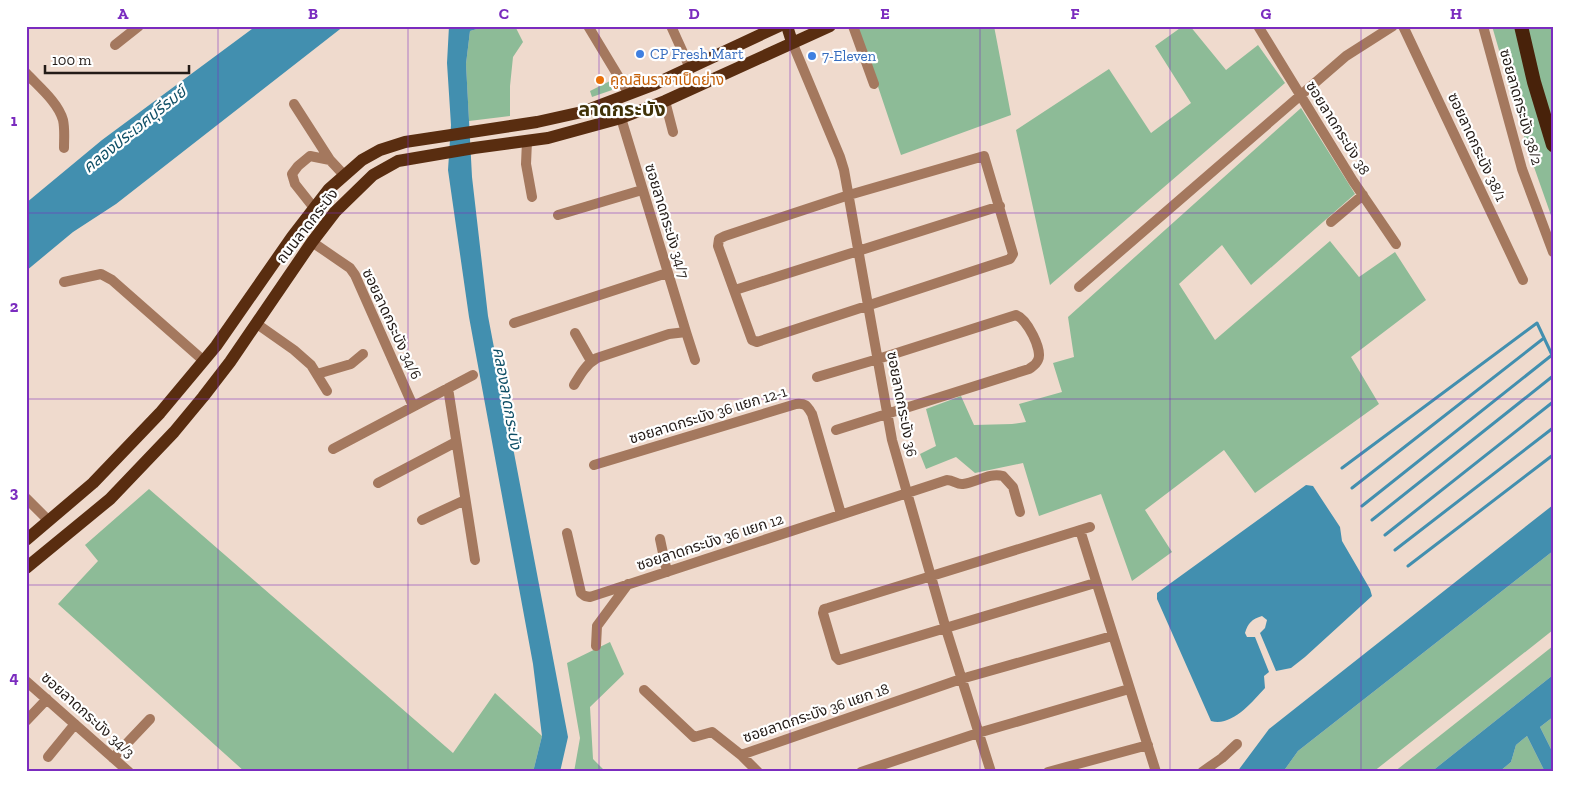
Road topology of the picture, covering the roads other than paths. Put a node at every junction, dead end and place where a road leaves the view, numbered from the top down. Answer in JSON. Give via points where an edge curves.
{"nodes":[{"id":1,"x":139,"y":26,"type":"edge"},
{"id":2,"x":588,"y":26,"type":"edge"},
{"id":3,"x":671,"y":26,"type":"edge"},
{"id":4,"x":779,"y":26,"type":"edge"},
{"id":5,"x":787,"y":26,"type":"edge"},
{"id":6,"x":830,"y":26,"type":"edge"},
{"id":7,"x":852,"y":26,"type":"edge"},
{"id":8,"x":1258,"y":26,"type":"edge"},
{"id":9,"x":1393,"y":26,"type":"edge"},
{"id":10,"x":1404,"y":26,"type":"edge"},
{"id":11,"x":1483,"y":26,"type":"edge"},
{"id":12,"x":1521,"y":26,"type":"edge"},
{"id":13,"x":792,"y":42,"type":"junction"},
{"id":14,"x":116,"y":45,"type":"dead end"},
{"id":15,"x":690,"y":68,"type":"junction"},
{"id":16,"x":26,"y":73,"type":"edge"},
{"id":17,"x":874,"y":84,"type":"dead end"},
{"id":18,"x":629,"y":94,"type":"junction"},
{"id":19,"x":1300,"y":95,"type":"junction"},
{"id":20,"x":665,"y":101,"type":"junction"},
{"id":21,"x":294,"y":104,"type":"dead end"},
{"id":22,"x":621,"y":118,"type":"junction"},
{"id":23,"x":673,"y":132,"type":"dead end"},
{"id":24,"x":522,"y":142,"type":"junction"},
{"id":25,"x":1553,"y":145,"type":"edge"},
{"id":26,"x":64,"y":148,"type":"dead end"},
{"id":27,"x":330,"y":160,"type":"junction"},
{"id":28,"x":344,"y":175,"type":"junction"},
{"id":29,"x":642,"y":190,"type":"junction"},
{"id":30,"x":849,"y":195,"type":"junction"},
{"id":31,"x":1362,"y":195,"type":"junction"},
{"id":32,"x":532,"y":196,"type":"dead end"},
{"id":33,"x":1000,"y":206,"type":"junction"},
{"id":34,"x":314,"y":208,"type":"junction"},
{"id":35,"x":558,"y":215,"type":"dead end"},
{"id":36,"x":1331,"y":222,"type":"dead end"},
{"id":37,"x":312,"y":242,"type":"junction"},
{"id":38,"x":1396,"y":244,"type":"dead end"},
{"id":39,"x":858,"y":251,"type":"junction"},
{"id":40,"x":1553,"y":252,"type":"edge"},
{"id":41,"x":667,"y":273,"type":"junction"},
{"id":42,"x":1523,"y":280,"type":"dead end"},
{"id":43,"x":64,"y":282,"type":"dead end"},
{"id":44,"x":1079,"y":287,"type":"dead end"},
{"id":45,"x":735,"y":290,"type":"junction"},
{"id":46,"x":868,"y":305,"type":"junction"},
{"id":47,"x":514,"y":323,"type":"dead end"},
{"id":48,"x":257,"y":324,"type":"junction"},
{"id":49,"x":686,"y":332,"type":"junction"},
{"id":50,"x":575,"y":333,"type":"dead end"},
{"id":51,"x":363,"y":354,"type":"dead end"},
{"id":52,"x":878,"y":359,"type":"junction"},
{"id":53,"x":695,"y":360,"type":"dead end"},
{"id":54,"x":204,"y":361,"type":"junction"},
{"id":55,"x":591,"y":361,"type":"junction"},
{"id":56,"x":317,"y":374,"type":"junction"},
{"id":57,"x":473,"y":375,"type":"dead end"},
{"id":58,"x":817,"y":377,"type":"dead end"},
{"id":59,"x":574,"y":385,"type":"dead end"},
{"id":60,"x":448,"y":388,"type":"junction"},
{"id":61,"x":327,"y":391,"type":"dead end"},
{"id":62,"x":413,"y":406,"type":"junction"},
{"id":63,"x":888,"y":413,"type":"junction"},
{"id":64,"x":836,"y":430,"type":"dead end"},
{"id":65,"x":456,"y":442,"type":"junction"},
{"id":66,"x":333,"y":449,"type":"dead end"},
{"id":67,"x":594,"y":465,"type":"dead end"},
{"id":68,"x":94,"y":483,"type":"junction"},
{"id":69,"x":378,"y":483,"type":"dead end"},
{"id":70,"x":908,"y":494,"type":"junction"},
{"id":71,"x":26,"y":498,"type":"edge"},
{"id":72,"x":110,"y":499,"type":"junction"},
{"id":73,"x":465,"y":500,"type":"junction"},
{"id":74,"x":1020,"y":512,"type":"dead end"},
{"id":75,"x":841,"y":514,"type":"junction"},
{"id":76,"x":422,"y":520,"type":"dead end"},
{"id":77,"x":49,"y":521,"type":"junction"},
{"id":78,"x":567,"y":533,"type":"dead end"},
{"id":79,"x":660,"y":539,"type":"dead end"},
{"id":80,"x":26,"y":540,"type":"edge"},
{"id":81,"x":475,"y":560,"type":"dead end"},
{"id":82,"x":26,"y":568,"type":"edge"},
{"id":83,"x":667,"y":572,"type":"junction"},
{"id":84,"x":930,"y":576,"type":"junction"},
{"id":85,"x":1095,"y":583,"type":"junction"},
{"id":86,"x":628,"y":584,"type":"junction"},
{"id":87,"x":946,"y":629,"type":"junction"},
{"id":88,"x":1112,"y":636,"type":"junction"},
{"id":89,"x":596,"y":646,"type":"dead end"},
{"id":90,"x":962,"y":679,"type":"junction"},
{"id":91,"x":26,"y":681,"type":"edge"},
{"id":92,"x":1129,"y":689,"type":"junction"},
{"id":93,"x":644,"y":690,"type":"dead end"},
{"id":94,"x":47,"y":699,"type":"junction"},
{"id":95,"x":150,"y":719,"type":"dead end"},
{"id":96,"x":26,"y":720,"type":"edge"},
{"id":97,"x":75,"y":724,"type":"junction"},
{"id":98,"x":978,"y":733,"type":"junction"},
{"id":99,"x":1237,"y":744,"type":"dead end"},
{"id":100,"x":1148,"y":745,"type":"junction"},
{"id":101,"x":741,"y":755,"type":"junction"},
{"id":102,"x":48,"y":757,"type":"dead end"},
{"id":103,"x":114,"y":758,"type":"junction"},
{"id":104,"x":129,"y":772,"type":"edge"},
{"id":105,"x":758,"y":772,"type":"edge"},
{"id":106,"x":861,"y":772,"type":"edge"},
{"id":107,"x":990,"y":772,"type":"edge"},
{"id":108,"x":1048,"y":772,"type":"edge"},
{"id":109,"x":1156,"y":772,"type":"edge"},
{"id":110,"x":1202,"y":772,"type":"edge"}],
"edges":[{"from":1,"to":14,"type":"street"},
{"from":2,"to":18,"type":"street"},
{"from":3,"to":15,"type":"street"},
{"from":4,"to":15,"type":"main road","name":"ถนนลาดกระบัง"},
{"from":5,"to":13,"type":"main road"},
{"from":6,"to":13,"type":"main road","name":"ถนนลาดกระบัง"},
{"from":7,"to":17,"type":"street"},
{"from":8,"to":19,"type":"street","name":"ซอยลาดกระบัง 38"},
{"from":9,"to":19,"type":"street","via":[[1346,56]]},
{"from":10,"to":42,"type":"street","name":"ซอยลาดกระบัง 38/1"},
{"from":11,"to":40,"type":"street","name":"ซอยลาดกระบัง 38/2","via":[[1522,169]]},
{"from":12,"to":25,"type":"highway"},
{"from":13,"to":20,"type":"main road","name":"ถนนลาดกระบัง"},
{"from":13,"to":30,"type":"street","name":"ซอยลาดกระบัง 36","via":[[840,158]]},
{"from":15,"to":18,"type":"main road","name":"ถนนลาดกระบัง"},
{"from":16,"to":26,"type":"street","via":[[61,115]]},
{"from":18,"to":28,"type":"main road","name":"ถนนลาดกระบัง","via":[[582,112],[537,122],[405,142],[380,150]]},
{"from":19,"to":31,"type":"street","name":"ซอยลาดกระบัง 38"},
{"from":19,"to":44,"type":"street"},
{"from":20,"to":22,"type":"main road","name":"ถนนลาดกระบัง"},
{"from":20,"to":23,"type":"street"},
{"from":21,"to":27,"type":"street"},
{"from":22,"to":24,"type":"main road","name":"ถนนลาดกระบัง","via":[[569,134]]},
{"from":22,"to":29,"type":"street","name":"ซอยลาดกระบัง 34/7"},
{"from":24,"to":32,"type":"street"},
{"from":24,"to":37,"type":"main road","name":"ถนนลาดกระบัง","via":[[398,161],[373,175]]},
{"from":27,"to":28,"type":"street"},
{"from":27,"to":34,"type":"street","via":[[310,156],[292,174],[295,184]]},
{"from":28,"to":34,"type":"main road","name":"ถนนลาดกระบัง"},
{"from":29,"to":35,"type":"street"},
{"from":29,"to":41,"type":"street","name":"ซอยลาดกระบัง 34/7"},
{"from":30,"to":33,"type":"street","via":[[984,156]]},
{"from":30,"to":39,"type":"street","name":"ซอยลาดกระบัง 36"},
{"from":30,"to":45,"type":"street","via":[[719,239],[718,246]]},
{"from":31,"to":36,"type":"street"},
{"from":31,"to":38,"type":"street","name":"ซอยลาดกระบัง 38"},
{"from":33,"to":39,"type":"street"},
{"from":33,"to":46,"type":"street","via":[[1013,254],[1010,259]]},
{"from":34,"to":54,"type":"main road","name":"ถนนลาดกระบัง"},
{"from":37,"to":48,"type":"main road","name":"ถนนลาดกระบัง"},
{"from":37,"to":62,"type":"street","name":"ซอยลาดกระบัง 34/6","via":[[350,268],[355,275]]},
{"from":39,"to":45,"type":"street"},
{"from":39,"to":46,"type":"street","name":"ซอยลาดกระบัง 36"},
{"from":41,"to":47,"type":"street"},
{"from":41,"to":49,"type":"street","name":"ซอยลาดกระบัง 34/7"},
{"from":43,"to":54,"type":"street","via":[[102,274]]},
{"from":45,"to":46,"type":"street","via":[[752,340],[757,342]]},
{"from":46,"to":52,"type":"street","name":"ซอยลาดกระบัง 36"},
{"from":48,"to":56,"type":"street","via":[[294,350]]},
{"from":48,"to":72,"type":"main road","name":"ถนนลาดกระบัง","via":[[203,398]]},
{"from":49,"to":53,"type":"street","name":"ซอยลาดกระบัง 34/7"},
{"from":49,"to":55,"type":"street","via":[[670,334]]},
{"from":50,"to":55,"type":"street"},
{"from":51,"to":56,"type":"street","via":[[351,364]]},
{"from":52,"to":58,"type":"street"},
{"from":52,"to":63,"type":"street","name":"ซอยลาดกระบัง 36"},
{"from":52,"to":63,"type":"street","via":[[1016,315],[1024,320],[1039,356],[1035,365],[1029,368]]},
{"from":54,"to":68,"type":"main road","name":"ถนนลาดกระบัง"},
{"from":55,"to":59,"type":"street"},
{"from":56,"to":61,"type":"street"},
{"from":57,"to":60,"type":"street"},
{"from":60,"to":62,"type":"street"},
{"from":60,"to":65,"type":"street"},
{"from":62,"to":66,"type":"street"},
{"from":63,"to":64,"type":"street"},
{"from":63,"to":70,"type":"street","name":"ซอยลาดกระบัง 36","via":[[892,440]]},
{"from":65,"to":69,"type":"street"},
{"from":65,"to":73,"type":"street"},
{"from":67,"to":75,"type":"street","name":"ซอยลาดกระบัง 36 แยก 12-1","via":[[802,403],[812,414]]},
{"from":68,"to":72,"type":"main road"},
{"from":68,"to":77,"type":"main road","name":"ถนนลาดกระบัง"},
{"from":70,"to":74,"type":"street","name":"ซอยลาดกระบัง 36 แยก 12","via":[[947,480],[962,485],[999,475],[1006,478],[1012,487]]},
{"from":70,"to":75,"type":"street","name":"ซอยลาดกระบัง 36 แยก 12"},
{"from":70,"to":84,"type":"street","name":"ซอยลาดกระบัง 36"},
{"from":71,"to":77,"type":"street"},
{"from":72,"to":82,"type":"main road","name":"ถนนลาดกระบัง"},
{"from":73,"to":76,"type":"street"},
{"from":73,"to":81,"type":"street"},
{"from":75,"to":83,"type":"street","name":"ซอยลาดกระบัง 36 แยก 12"},
{"from":77,"to":80,"type":"main road","name":"ถนนลาดกระบัง"},
{"from":78,"to":86,"type":"street","name":"ซอยลาดกระบัง 36 แยก 12","via":[[581,593],[590,596]]},
{"from":79,"to":83,"type":"street"},
{"from":83,"to":86,"type":"street","name":"ซอยลาดกระบัง 36 แยก 12"},
{"from":84,"to":85,"type":"street","via":[[1085,529]]},
{"from":84,"to":87,"type":"street","name":"ซอยลาดกระบัง 36"},
{"from":84,"to":87,"type":"street","via":[[824,609],[836,657],[839,660]]},
{"from":85,"to":87,"type":"street"},
{"from":85,"to":88,"type":"street"},
{"from":86,"to":89,"type":"street","via":[[597,626]]},
{"from":87,"to":90,"type":"street","name":"ซอยลาดกระบัง 36"},
{"from":88,"to":90,"type":"street","name":"ซอยลาดกระบัง 36 แยก 18"},
{"from":88,"to":92,"type":"street"},
{"from":90,"to":98,"type":"street","name":"ซอยลาดกระบัง 36"},
{"from":90,"to":101,"type":"street","name":"ซอยลาดกระบัง 36 แยก 18"},
{"from":91,"to":94,"type":"street","name":"ซอยลาดกระบัง 34/3"},
{"from":92,"to":98,"type":"street"},
{"from":92,"to":100,"type":"street"},
{"from":93,"to":101,"type":"street","name":"ซอยลาดกระบัง 36 แยก 18","via":[[694,737],[712,732]]},
{"from":94,"to":96,"type":"street"},
{"from":94,"to":97,"type":"street","name":"ซอยลาดกระบัง 34/3"},
{"from":95,"to":103,"type":"street"},
{"from":97,"to":102,"type":"street"},
{"from":97,"to":103,"type":"street","name":"ซอยลาดกระบัง 34/3"},
{"from":98,"to":106,"type":"street"},
{"from":98,"to":107,"type":"street","name":"ซอยลาดกระบัง 36"},
{"from":99,"to":110,"type":"street"},
{"from":100,"to":108,"type":"street"},
{"from":100,"to":109,"type":"street"},
{"from":101,"to":105,"type":"street"},
{"from":103,"to":104,"type":"street","name":"ซอยลาดกระบัง 34/3"}]}
